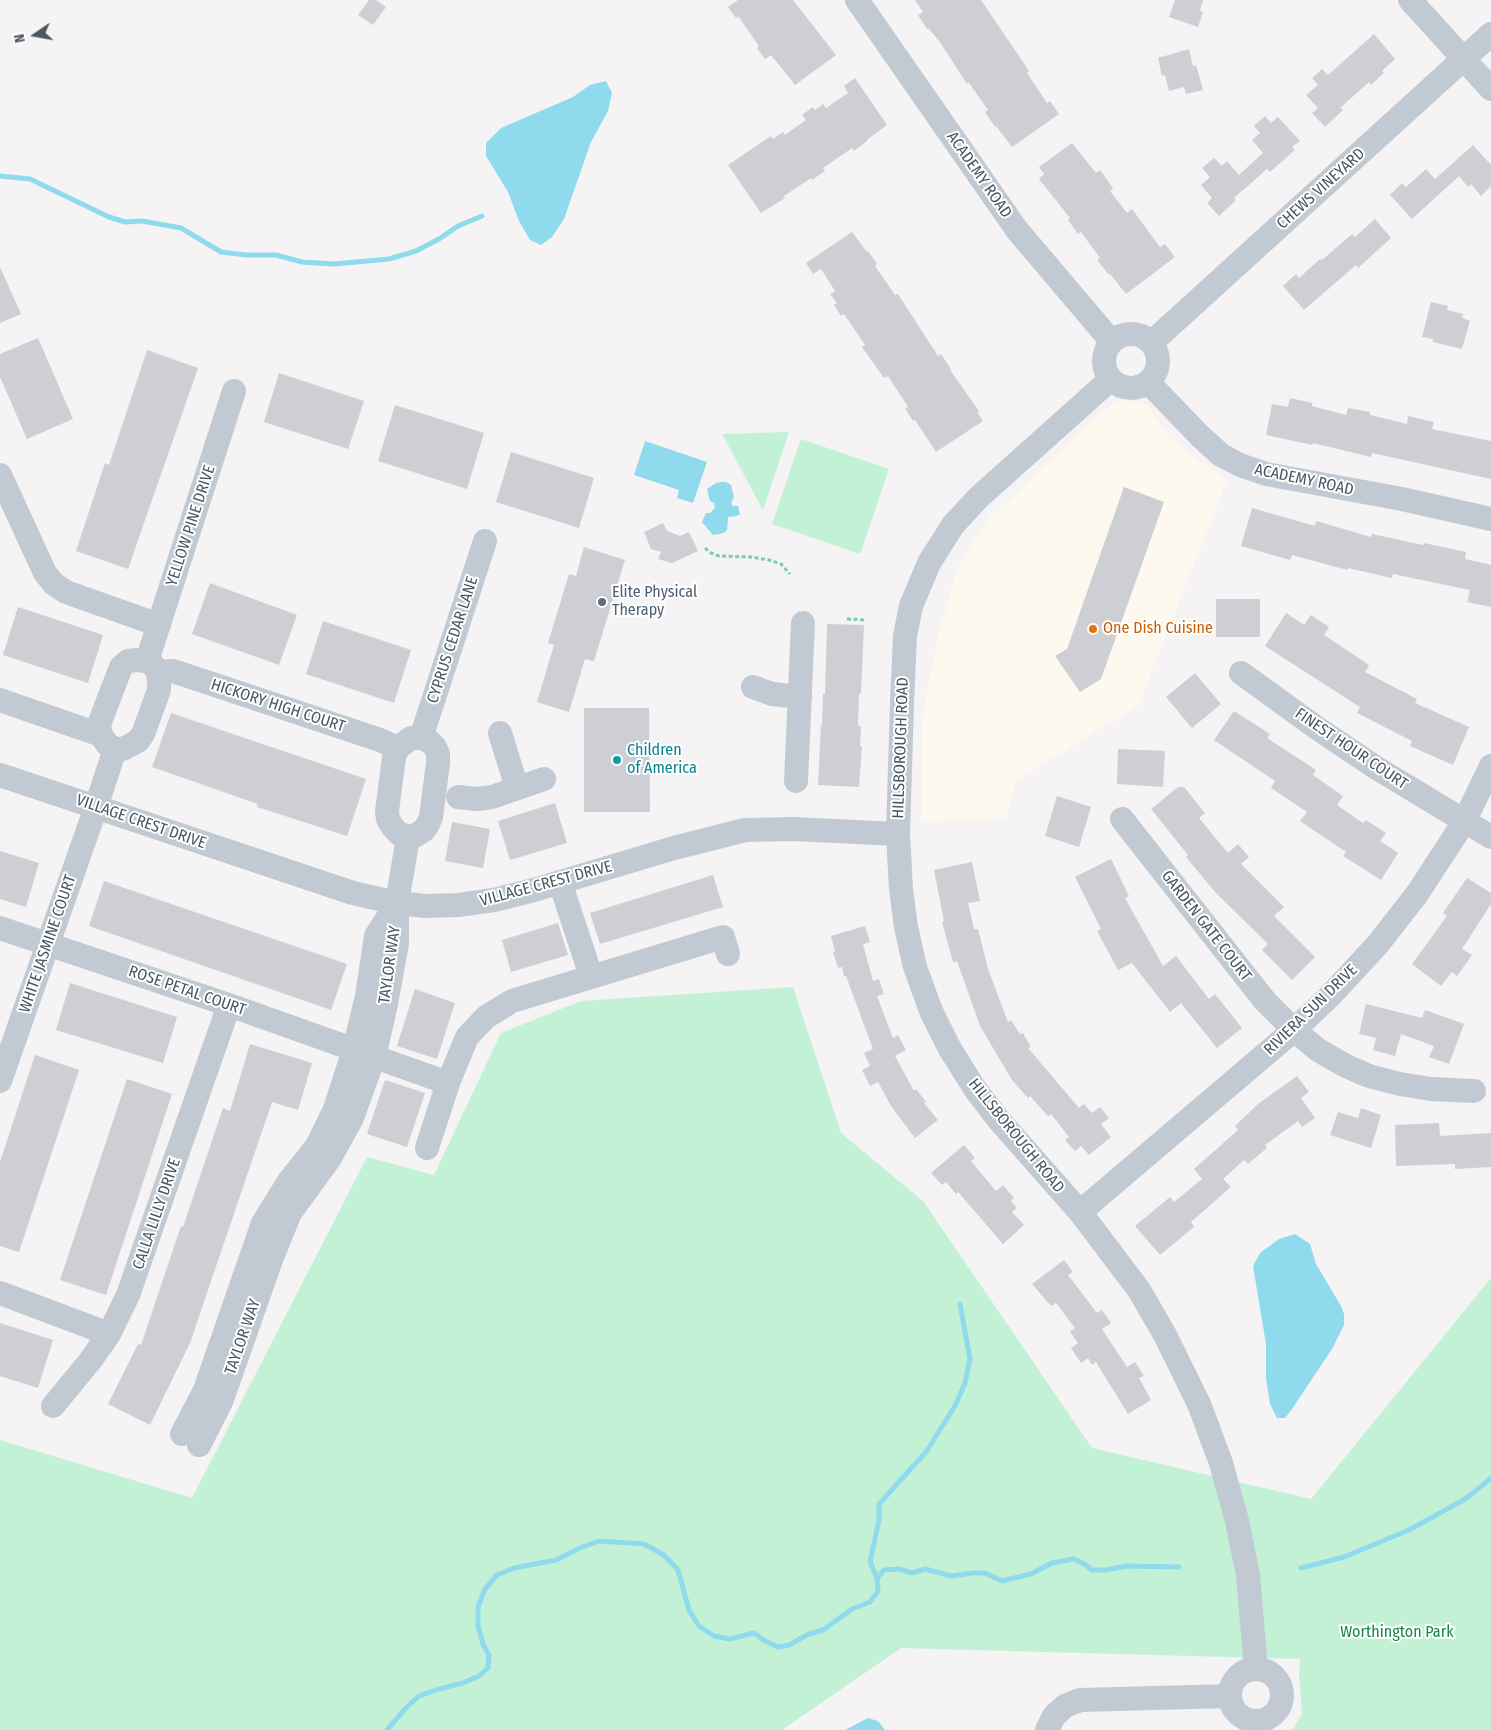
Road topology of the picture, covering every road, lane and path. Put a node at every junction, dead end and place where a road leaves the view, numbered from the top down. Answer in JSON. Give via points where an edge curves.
{"nodes":[{"id":1,"x":857,"y":0,"type":"edge"},
{"id":2,"x":1410,"y":0,"type":"edge"},
{"id":3,"x":1491,"y":34,"type":"edge"},
{"id":4,"x":1464,"y":59,"type":"junction"},
{"id":5,"x":1491,"y":89,"type":"edge"},
{"id":6,"x":1112,"y":342,"type":"junction"},
{"id":7,"x":1151,"y":343,"type":"junction"},
{"id":8,"x":1111,"y":380,"type":"junction"},
{"id":9,"x":1148,"y":382,"type":"junction"},
{"id":10,"x":234,"y":391,"type":"dead end"},
{"id":11,"x":0,"y":475,"type":"edge"},
{"id":12,"x":1491,"y":519,"type":"edge"},
{"id":13,"x":485,"y":541,"type":"dead end"},
{"id":14,"x":704,"y":548,"type":"dead end"},
{"id":15,"x":790,"y":574,"type":"dead end"},
{"id":16,"x":847,"y":619,"type":"dead end"},
{"id":17,"x":865,"y":620,"type":"dead end"},
{"id":18,"x":803,"y":623,"type":"dead end"},
{"id":19,"x":159,"y":625,"type":"junction"},
{"id":20,"x":152,"y":666,"type":"junction"},
{"id":21,"x":1241,"y":673,"type":"dead end"},
{"id":22,"x":753,"y":687,"type":"dead end"},
{"id":23,"x":800,"y":697,"type":"junction"},
{"id":24,"x":0,"y":700,"type":"edge"},
{"id":25,"x":500,"y":733,"type":"dead end"},
{"id":26,"x":421,"y":738,"type":"junction"},
{"id":27,"x":108,"y":742,"type":"junction"},
{"id":28,"x":398,"y":748,"type":"junction"},
{"id":29,"x":1491,"y":766,"type":"edge"},
{"id":30,"x":0,"y":775,"type":"edge"},
{"id":31,"x":544,"y":779,"type":"dead end"},
{"id":32,"x":796,"y":781,"type":"dead end"},
{"id":33,"x":517,"y":788,"type":"junction"},
{"id":34,"x":458,"y":797,"type":"dead end"},
{"id":35,"x":96,"y":807,"type":"junction"},
{"id":36,"x":1122,"y":818,"type":"dead end"},
{"id":37,"x":1464,"y":822,"type":"junction"},
{"id":38,"x":898,"y":834,"type":"junction"},
{"id":39,"x":408,"y":837,"type":"junction"},
{"id":40,"x":1491,"y":837,"type":"edge"},
{"id":41,"x":560,"y":882,"type":"junction"},
{"id":42,"x":397,"y":903,"type":"junction"},
{"id":43,"x":0,"y":928,"type":"edge"},
{"id":44,"x":49,"y":944,"type":"junction"},
{"id":45,"x":728,"y":954,"type":"dead end"},
{"id":46,"x":591,"y":976,"type":"junction"},
{"id":47,"x":229,"y":1005,"type":"junction"},
{"id":48,"x":1294,"y":1030,"type":"junction"},
{"id":49,"x":364,"y":1054,"type":"junction"},
{"id":50,"x":0,"y":1081,"type":"edge"},
{"id":51,"x":448,"y":1083,"type":"junction"},
{"id":52,"x":1474,"y":1091,"type":"dead end"},
{"id":53,"x":427,"y":1148,"type":"dead end"},
{"id":54,"x":1080,"y":1212,"type":"junction"},
{"id":55,"x":0,"y":1293,"type":"edge"},
{"id":56,"x":109,"y":1334,"type":"junction"},
{"id":57,"x":53,"y":1406,"type":"dead end"},
{"id":58,"x":191,"y":1439,"type":"dead end"},
{"id":59,"x":1256,"y":1670,"type":"junction"},
{"id":60,"x":1230,"y":1696,"type":"junction"},
{"id":61,"x":1257,"y":1726,"type":"edge"},
{"id":62,"x":1047,"y":1730,"type":"edge"}],
"edges":[{"from":1,"to":6,"type":"street","name":"ACADEMY ROAD","via":[[1017,230]]},
{"from":2,"to":4,"type":"street"},
{"from":3,"to":4,"type":"street","name":"CHEWS VINEYARD"},
{"from":4,"to":5,"type":"street"},
{"from":4,"to":7,"type":"street","name":"CHEWS VINEYARD"},
{"from":6,"to":7,"type":"street","via":[[1127,334]]},
{"from":6,"to":8,"type":"street","via":[[1104,356],[1106,373]]},
{"from":7,"to":9,"type":"street","via":[[1157,368]]},
{"from":8,"to":9,"type":"street","via":[[1125,388]]},
{"from":8,"to":38,"type":"street","name":"HILLSBOROUGH ROAD","via":[[978,497],[953,525],[929,563],[911,606],[905,636]]},
{"from":9,"to":12,"type":"street","name":"ACADEMY ROAD","via":[[1200,436],[1240,465],[1266,474]]},
{"from":10,"to":19,"type":"street","name":"YELLOW PINE DRIVE"},
{"from":11,"to":19,"type":"street","via":[[54,584],[66,592]]},
{"from":13,"to":26,"type":"street","name":"CYPRUS CEDAR LANE"},
{"from":14,"to":15,"type":"path","via":[[718,556],[769,560],[781,564]]},
{"from":16,"to":17,"type":"path"},
{"from":18,"to":23,"type":"street"},
{"from":19,"to":20,"type":"street","name":"YELLOW PINE DRIVE"},
{"from":20,"to":27,"type":"street","name":"YELLOW PINE DRIVE","via":[[159,681],[159,690],[143,734],[123,749]]},
{"from":20,"to":27,"type":"street","via":[[138,660],[128,661],[121,667],[101,719],[100,727]]},
{"from":20,"to":28,"type":"street","name":"HICKORY HIGH COURT"},
{"from":21,"to":37,"type":"street","name":"FINEST HOUR COURT","via":[[1375,767]]},
{"from":22,"to":23,"type":"street","via":[[772,694]]},
{"from":23,"to":32,"type":"street"},
{"from":24,"to":27,"type":"street"},
{"from":25,"to":33,"type":"street"},
{"from":26,"to":28,"type":"street","via":[[411,738]]},
{"from":26,"to":39,"type":"street","via":[[435,747],[437,772],[428,824],[424,830]]},
{"from":27,"to":35,"type":"street"},
{"from":28,"to":39,"type":"street","via":[[387,811],[392,826]]},
{"from":29,"to":37,"type":"street","name":"RIVIERA SUN DRIVE"},
{"from":30,"to":35,"type":"street","name":"VILLAGE CREST DRIVE"},
{"from":31,"to":33,"type":"street"},
{"from":33,"to":34,"type":"street","via":[[492,797]]},
{"from":35,"to":42,"type":"street","name":"VILLAGE CREST DRIVE","via":[[353,893]]},
{"from":35,"to":44,"type":"street","name":"WHITE JASMINE COURT"},
{"from":36,"to":48,"type":"street","name":"GARDEN GATE COURT","via":[[1265,1001]]},
{"from":37,"to":40,"type":"street","name":"FINEST HOUR COURT"},
{"from":37,"to":48,"type":"street","name":"RIVIERA SUN DRIVE","via":[[1417,894],[1378,944]]},
{"from":38,"to":41,"type":"street","name":"VILLAGE CREST DRIVE","via":[[745,830]]},
{"from":38,"to":54,"type":"street","name":"HILLSBOROUGH ROAD","via":[[906,927],[915,967],[931,1011],[975,1089]]},
{"from":39,"to":42,"type":"street"},
{"from":41,"to":42,"type":"street","name":"VILLAGE CREST DRIVE","via":[[494,900],[458,905]]},
{"from":41,"to":46,"type":"street"},
{"from":42,"to":49,"type":"street","name":"TAYLOR WAY","via":[[376,936],[367,996]]},
{"from":43,"to":44,"type":"street","name":"ROSE PETAL COURT"},
{"from":44,"to":47,"type":"street","name":"ROSE PETAL COURT"},
{"from":44,"to":50,"type":"street","name":"WHITE JASMINE COURT"},
{"from":45,"to":46,"type":"street","via":[[723,937]]},
{"from":46,"to":51,"type":"street","via":[[512,1001],[486,1017],[467,1037]]},
{"from":47,"to":49,"type":"street","name":"ROSE PETAL COURT"},
{"from":47,"to":56,"type":"street","name":"CALLA LILLY DRIVE","via":[[128,1295]]},
{"from":48,"to":52,"type":"street","name":"GARDEN GATE COURT","via":[[1318,1050],[1369,1076],[1400,1084]]},
{"from":48,"to":54,"type":"street","name":"RIVIERA SUN DRIVE"},
{"from":49,"to":51,"type":"street","name":"ROSE PETAL COURT"},
{"from":49,"to":58,"type":"street","name":"TAYLOR WAY","via":[[317,1146],[263,1223]]},
{"from":51,"to":53,"type":"street"},
{"from":54,"to":59,"type":"street","name":"HILLSBOROUGH ROAD","via":[[1138,1290],[1166,1336],[1199,1404],[1237,1521],[1248,1575]]},
{"from":55,"to":56,"type":"street"},
{"from":56,"to":57,"type":"street","name":"CALLA LILLY DRIVE"},
{"from":59,"to":60,"type":"street","via":[[1240,1676],[1233,1684]]},
{"from":59,"to":61,"type":"street","via":[[1273,1676],[1282,1694],[1277,1712]]},
{"from":60,"to":61,"type":"street","via":[[1237,1713]]},
{"from":60,"to":62,"type":"street","via":[[1080,1700],[1065,1706],[1054,1716]]}]}
